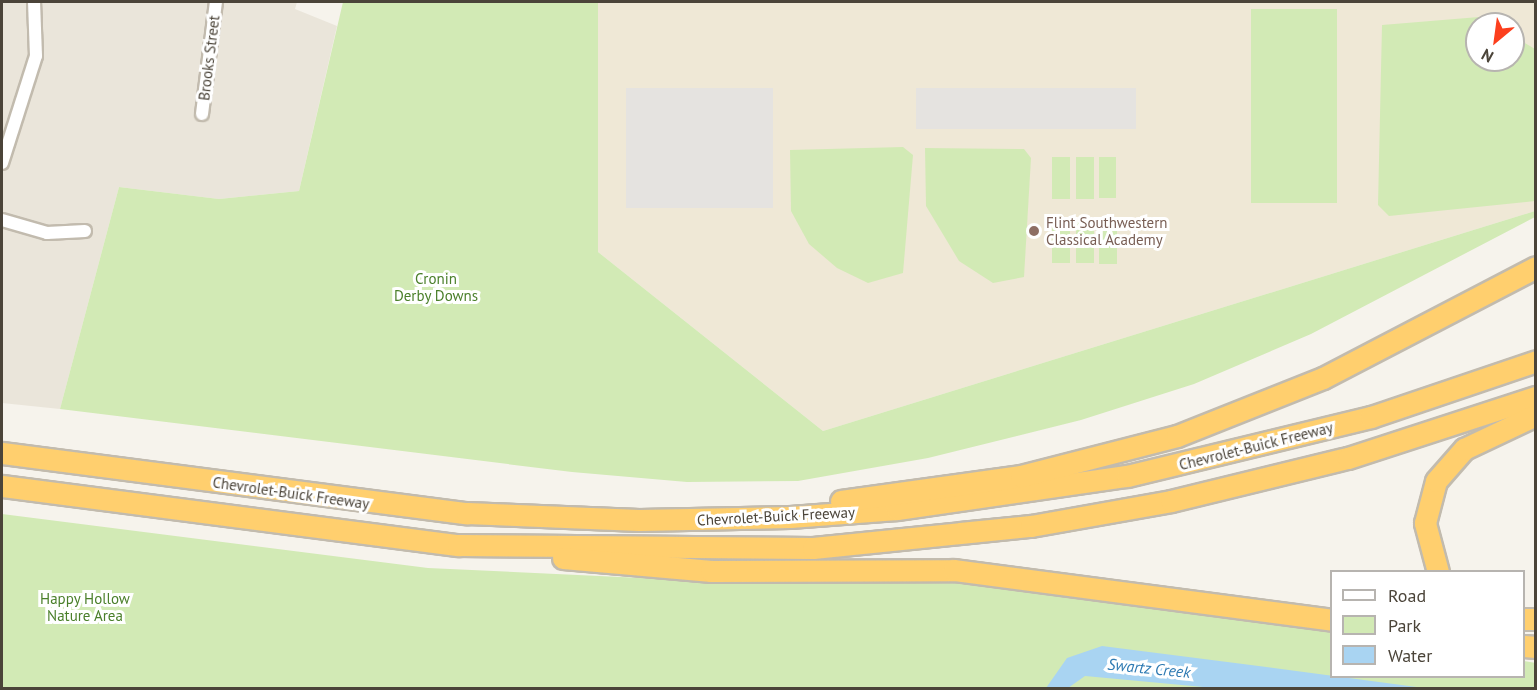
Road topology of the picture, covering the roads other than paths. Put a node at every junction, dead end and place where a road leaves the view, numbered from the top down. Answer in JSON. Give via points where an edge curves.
{"nodes":[{"id":1,"x":34,"y":2,"type":"edge"},
{"id":2,"x":216,"y":2,"type":"edge"},
{"id":3,"x":202,"y":114,"type":"dead end"},
{"id":4,"x":2,"y":163,"type":"edge"},
{"id":5,"x":2,"y":220,"type":"edge"},
{"id":6,"x":85,"y":231,"type":"dead end"},
{"id":7,"x":1536,"y":267,"type":"edge"},
{"id":8,"x":1536,"y":361,"type":"edge"},
{"id":9,"x":1536,"y":397,"type":"edge"},
{"id":10,"x":1536,"y":415,"type":"edge"},
{"id":11,"x":2,"y":453,"type":"edge"},
{"id":12,"x":2,"y":486,"type":"edge"},
{"id":13,"x":717,"y":520,"type":"junction"},
{"id":14,"x":458,"y":545,"type":"junction"},
{"id":15,"x":1437,"y":570,"type":"edge"},
{"id":16,"x":1330,"y":620,"type":"edge"}],
"edges":[{"from":1,"to":4,"type":"street","via":[[36,56]]},
{"from":2,"to":3,"type":"street","name":"Brooks Street"},
{"from":5,"to":6,"type":"street","via":[[47,233]]},
{"from":7,"to":13,"type":"highway","via":[[1298,390],[1140,448],[1021,476]]},
{"from":8,"to":13,"type":"highway","name":"Chevrolet-Buick Freeway","via":[[1360,420],[1127,476],[897,509]]},
{"from":9,"to":14,"type":"highway","name":"Chevrolet-Buick Freeway","via":[[1301,471],[1031,526],[813,548]]},
{"from":10,"to":15,"type":"highway","via":[[1464,449],[1436,481],[1425,523]]},
{"from":11,"to":13,"type":"highway","name":"Chevrolet-Buick Freeway","via":[[376,504],[552,518]]},
{"from":12,"to":14,"type":"highway","name":"Chevrolet-Buick Freeway"},
{"from":14,"to":16,"type":"highway","via":[[643,568],[954,570]]}]}
